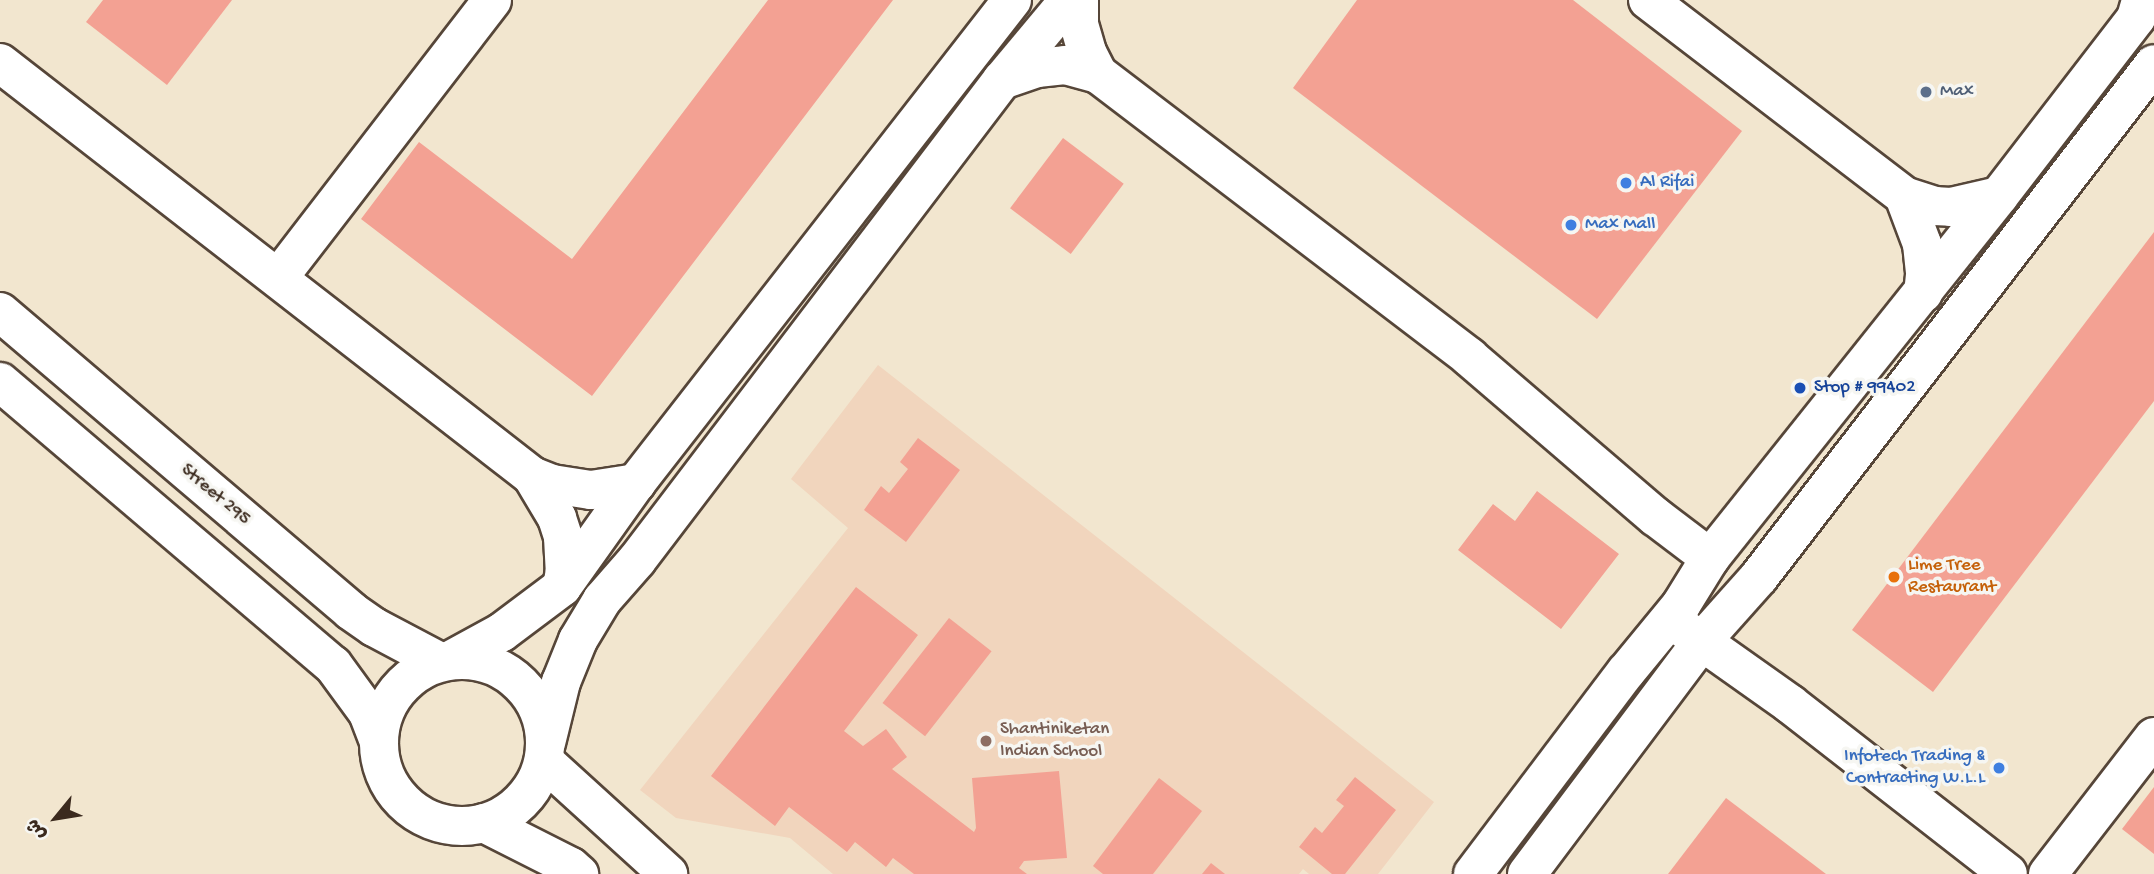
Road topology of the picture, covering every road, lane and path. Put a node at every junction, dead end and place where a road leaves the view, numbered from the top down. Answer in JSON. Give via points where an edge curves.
{"nodes":[{"id":1,"x":492,"y":0,"type":"edge"},
{"id":2,"x":1012,"y":0,"type":"edge"},
{"id":3,"x":1069,"y":0,"type":"edge"},
{"id":4,"x":1079,"y":0,"type":"edge"},
{"id":5,"x":1648,"y":0,"type":"edge"},
{"id":6,"x":2141,"y":0,"type":"edge"},
{"id":7,"x":0,"y":63,"type":"edge"},
{"id":8,"x":1098,"y":74,"type":"junction"},
{"id":9,"x":2148,"y":78,"type":"edge"},
{"id":10,"x":1002,"y":80,"type":"junction"},
{"id":11,"x":1904,"y":196,"type":"junction"},
{"id":12,"x":1999,"y":196,"type":"junction"},
{"id":13,"x":279,"y":277,"type":"junction"},
{"id":14,"x":1923,"y":293,"type":"junction"},
{"id":15,"x":0,"y":312,"type":"edge"},
{"id":16,"x":0,"y":382,"type":"edge"},
{"id":17,"x":532,"y":476,"type":"junction"},
{"id":18,"x":636,"y":483,"type":"junction"},
{"id":19,"x":1710,"y":558,"type":"junction"},
{"id":20,"x":562,"y":587,"type":"junction"},
{"id":21,"x":1670,"y":619,"type":"junction"},
{"id":22,"x":1702,"y":641,"type":"junction"},
{"id":23,"x":445,"y":661,"type":"junction"},
{"id":24,"x":2154,"y":737,"type":"edge"},
{"id":25,"x":379,"y":741,"type":"junction"},
{"id":26,"x":545,"y":752,"type":"junction"},
{"id":27,"x":484,"y":823,"type":"junction"},
{"id":28,"x":579,"y":874,"type":"edge"},
{"id":29,"x":668,"y":874,"type":"edge"},
{"id":30,"x":1472,"y":874,"type":"edge"},
{"id":31,"x":1527,"y":874,"type":"edge"},
{"id":32,"x":2008,"y":874,"type":"edge"},
{"id":33,"x":2048,"y":874,"type":"edge"}],
"edges":[{"from":1,"to":13,"type":"street"},
{"from":2,"to":18,"type":"street"},
{"from":3,"to":10,"type":"street"},
{"from":4,"to":8,"type":"street","via":[[1079,24]]},
{"from":5,"to":11,"type":"street"},
{"from":6,"to":12,"type":"street","via":[[2136,18]]},
{"from":7,"to":13,"type":"street"},
{"from":8,"to":10,"type":"street","via":[[1065,65],[1037,68]]},
{"from":8,"to":19,"type":"street","via":[[1469,357]]},
{"from":9,"to":22,"type":"street","via":[[1759,577]]},
{"from":10,"to":26,"type":"street","via":[[638,560],[602,600],[578,640],[561,682]]},
{"from":11,"to":12,"type":"street","via":[[1951,207]]},
{"from":11,"to":14,"type":"street","via":[[1922,244]]},
{"from":12,"to":14,"type":"street"},
{"from":13,"to":17,"type":"street"},
{"from":14,"to":19,"type":"street"},
{"from":15,"to":23,"type":"street","name":"Street 295","via":[[351,611]]},
{"from":16,"to":25,"type":"street","via":[[333,665],[368,713]]},
{"from":17,"to":18,"type":"street","via":[[582,490]]},
{"from":17,"to":20,"type":"street","via":[[563,537]]},
{"from":18,"to":20,"type":"street"},
{"from":19,"to":21,"type":"street"},
{"from":20,"to":23,"type":"street","via":[[502,632]]},
{"from":21,"to":22,"type":"street"},
{"from":21,"to":30,"type":"street"},
{"from":22,"to":31,"type":"street"},
{"from":22,"to":32,"type":"street"},
{"from":23,"to":25,"type":"street","via":[[416,673],[396,691],[384,715]]},
{"from":23,"to":26,"type":"street","via":[[475,660],[517,680],[542,720]]},
{"from":24,"to":33,"type":"street"},
{"from":25,"to":27,"type":"street","via":[[394,790],[411,809],[433,821],[459,826]]},
{"from":26,"to":27,"type":"street","via":[[536,783],[522,801],[505,815]]},
{"from":26,"to":29,"type":"street"},
{"from":27,"to":28,"type":"street"}]}
